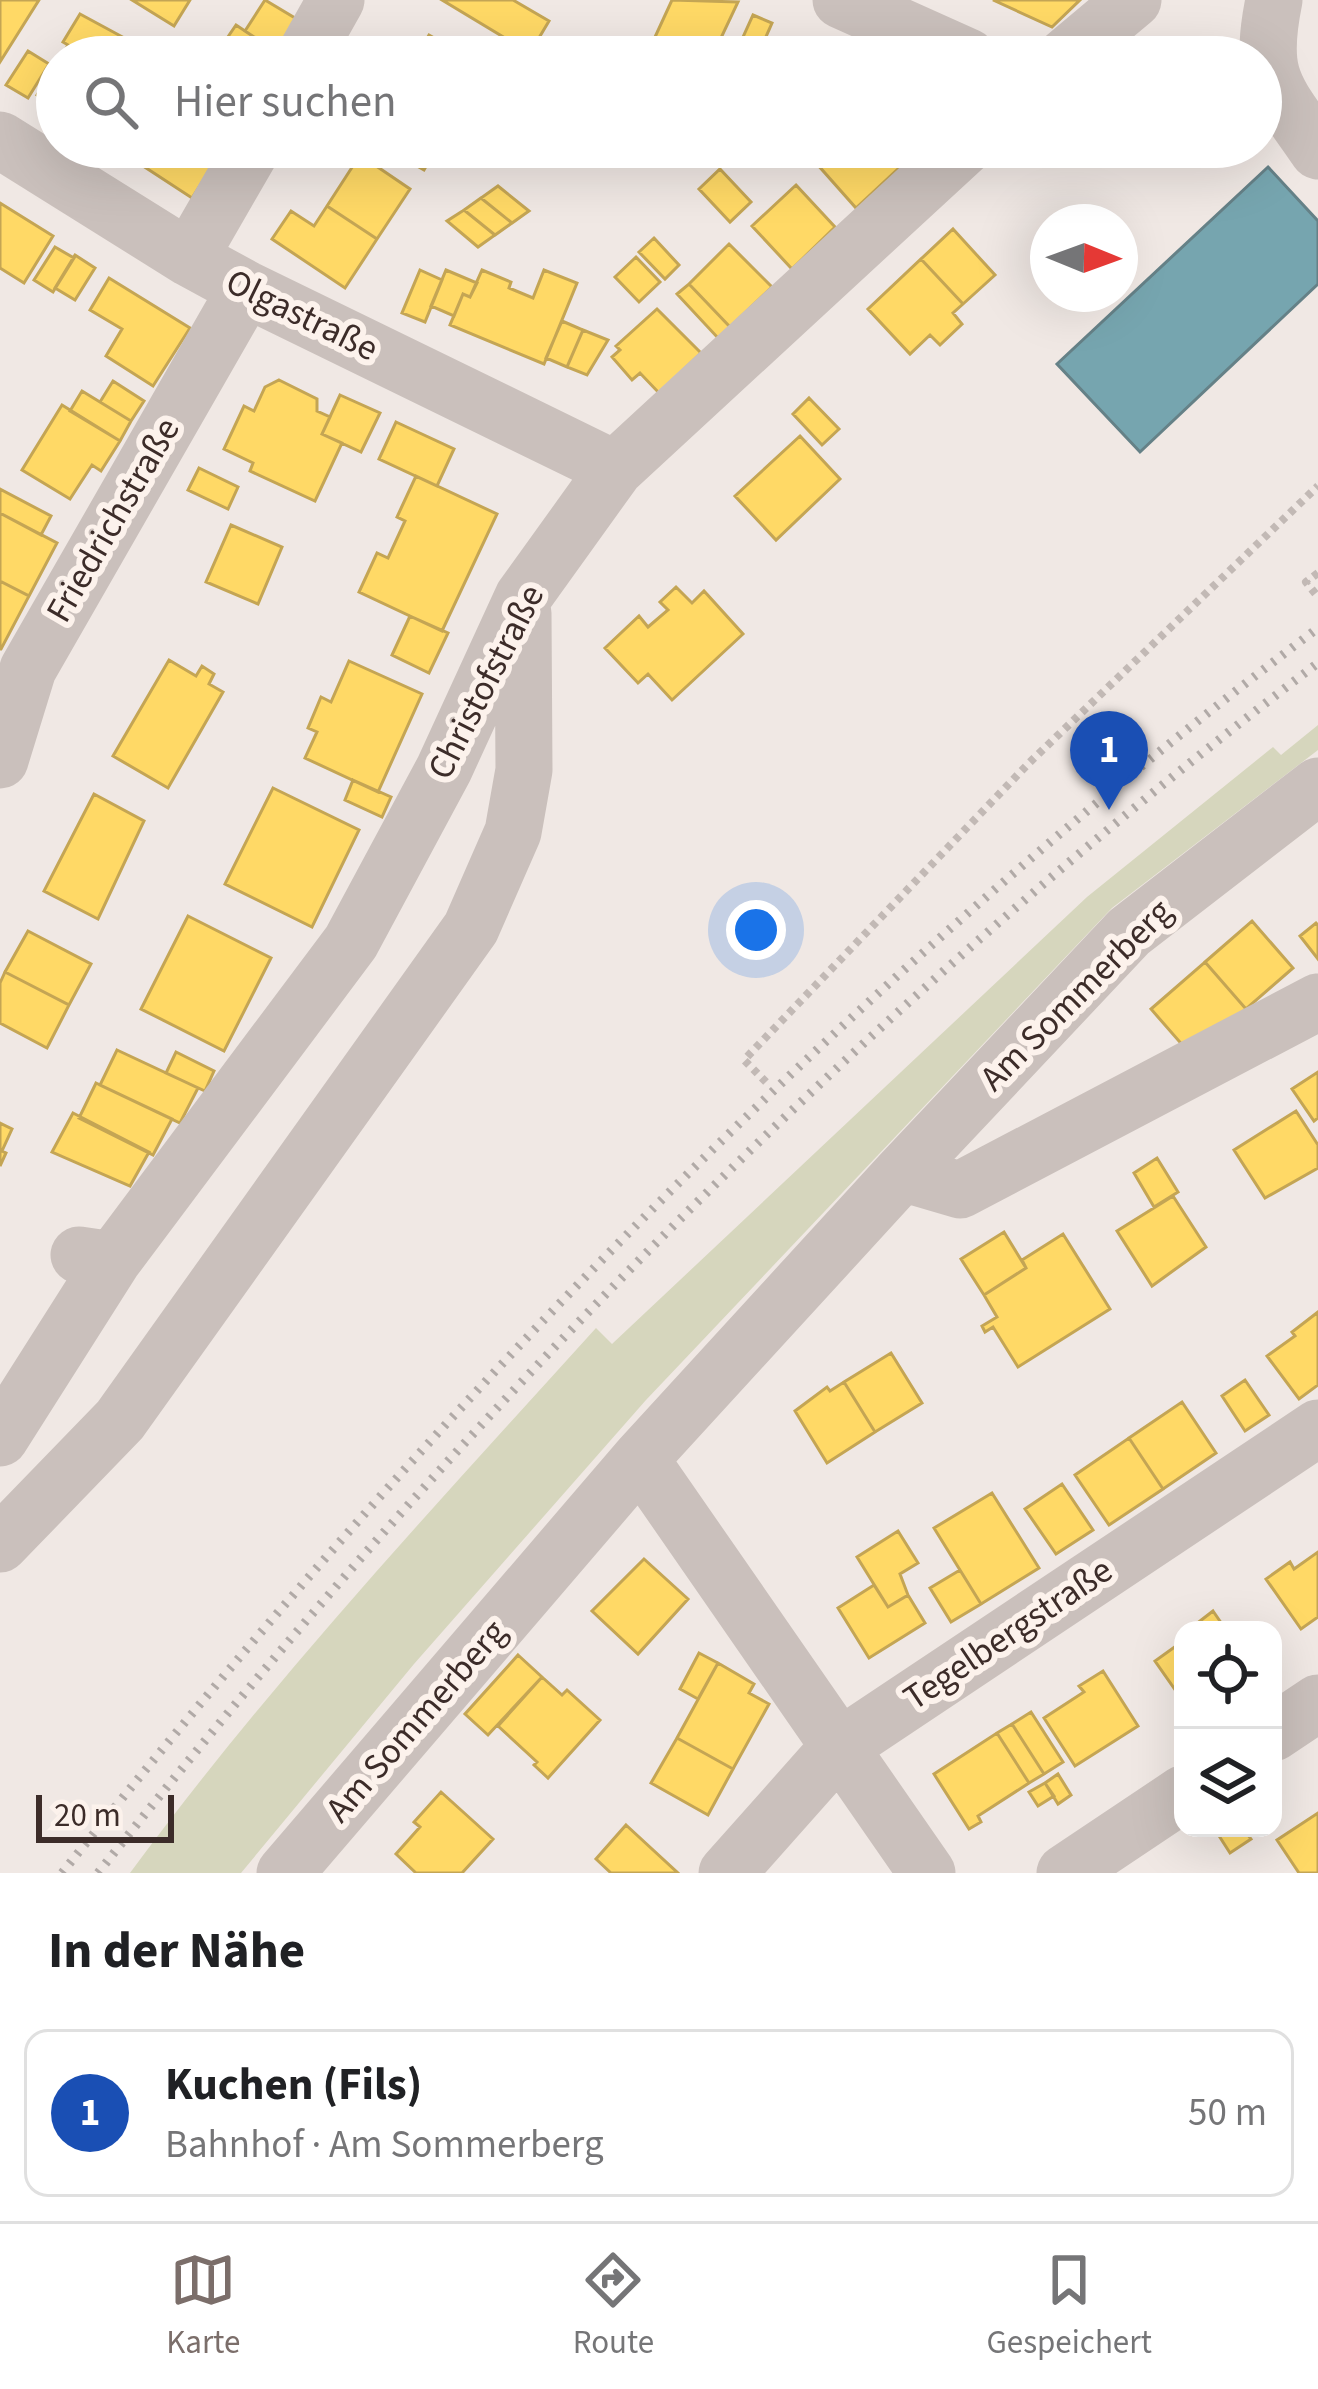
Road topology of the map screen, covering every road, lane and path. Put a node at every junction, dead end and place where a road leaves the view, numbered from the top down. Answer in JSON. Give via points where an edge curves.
{"nodes":[{"id":1,"x":336,"y":0,"type":"edge"},
{"id":2,"x":841,"y":0,"type":"edge"},
{"id":3,"x":1132,"y":0,"type":"edge"},
{"id":4,"x":1274,"y":0,"type":"edge"},
{"id":5,"x":316,"y":36,"type":"edge"},
{"id":6,"x":921,"y":36,"type":"edge"},
{"id":7,"x":1090,"y":36,"type":"edge"},
{"id":8,"x":1269,"y":36,"type":"edge"},
{"id":9,"x":1282,"y":97,"type":"edge"},
{"id":10,"x":0,"y":140,"type":"edge"},
{"id":11,"x":1318,"y":151,"type":"edge"},
{"id":12,"x":36,"y":162,"type":"edge"},
{"id":13,"x":45,"y":168,"type":"edge"},
{"id":14,"x":241,"y":168,"type":"edge"},
{"id":15,"x":941,"y":168,"type":"edge"},
{"id":16,"x":189,"y":258,"type":"junction"},
{"id":17,"x":246,"y":289,"type":"junction"},
{"id":18,"x":615,"y":469,"type":"junction"},
{"id":19,"x":1318,"y":486,"type":"edge"},
{"id":20,"x":1318,"y":573,"type":"edge"},
{"id":21,"x":524,"y":597,"type":"junction"},
{"id":22,"x":1318,"y":597,"type":"edge"},
{"id":23,"x":0,"y":760,"type":"edge"},
{"id":24,"x":1318,"y":786,"type":"edge"},
{"id":25,"x":1318,"y":1003,"type":"edge"},
{"id":26,"x":766,"y":1082,"type":"dead end"},
{"id":27,"x":902,"y":1173,"type":"junction"},
{"id":28,"x":1318,"y":1428,"type":"edge"},
{"id":29,"x":0,"y":1438,"type":"edge"},
{"id":30,"x":640,"y":1459,"type":"junction"},
{"id":31,"x":0,"y":1544,"type":"edge"},
{"id":32,"x":1318,"y":1703,"type":"edge"},
{"id":33,"x":1279,"y":1729,"type":"edge"},
{"id":34,"x":838,"y":1748,"type":"junction"},
{"id":35,"x":1174,"y":1800,"type":"edge"},
{"id":36,"x":285,"y":1873,"type":"edge"},
{"id":37,"x":727,"y":1873,"type":"edge"},
{"id":38,"x":927,"y":1873,"type":"edge"},
{"id":39,"x":1065,"y":1873,"type":"edge"}],
"edges":[{"from":1,"to":5,"type":"street"},
{"from":2,"to":6,"type":"street"},
{"from":3,"to":7,"type":"street"},
{"from":4,"to":8,"type":"street"},
{"from":9,"to":11,"type":"street"},
{"from":10,"to":12,"type":"street","name":"Olgastraße"},
{"from":13,"to":16,"type":"street","name":"Olgastraße"},
{"from":14,"to":16,"type":"street"},
{"from":15,"to":18,"type":"street","name":"Christofstraße"},
{"from":16,"to":17,"type":"street","name":"Olgastraße"},
{"from":17,"to":18,"type":"street","name":"Olgastraße"},
{"from":17,"to":23,"type":"street","name":"Friedrichstraße","via":[[28,669]]},
{"from":18,"to":21,"type":"street","name":"Christofstraße"},
{"from":19,"to":26,"type":"path","via":[[1029,763],[743,1060]]},
{"from":20,"to":22,"type":"path","via":[[1306,582]]},
{"from":21,"to":29,"type":"street","name":"Christofstraße","via":[[351,942],[96,1258]]},
{"from":21,"to":31,"type":"street","via":[[524,770],[513,832],[471,928],[120,1420]]},
{"from":24,"to":27,"type":"street","name":"Am Sommerberg","via":[[1130,932]]},
{"from":25,"to":27,"type":"street","via":[[960,1190]]},
{"from":27,"to":30,"type":"street","name":"Am Sommerberg"},
{"from":28,"to":34,"type":"street","name":"Tegelbergstraße"},
{"from":30,"to":34,"type":"street"},
{"from":30,"to":36,"type":"street","name":"Am Sommerberg"},
{"from":32,"to":33,"type":"street"},
{"from":34,"to":37,"type":"street","name":"Tegelbergstraße"},
{"from":34,"to":38,"type":"street"},
{"from":35,"to":39,"type":"street"}]}
